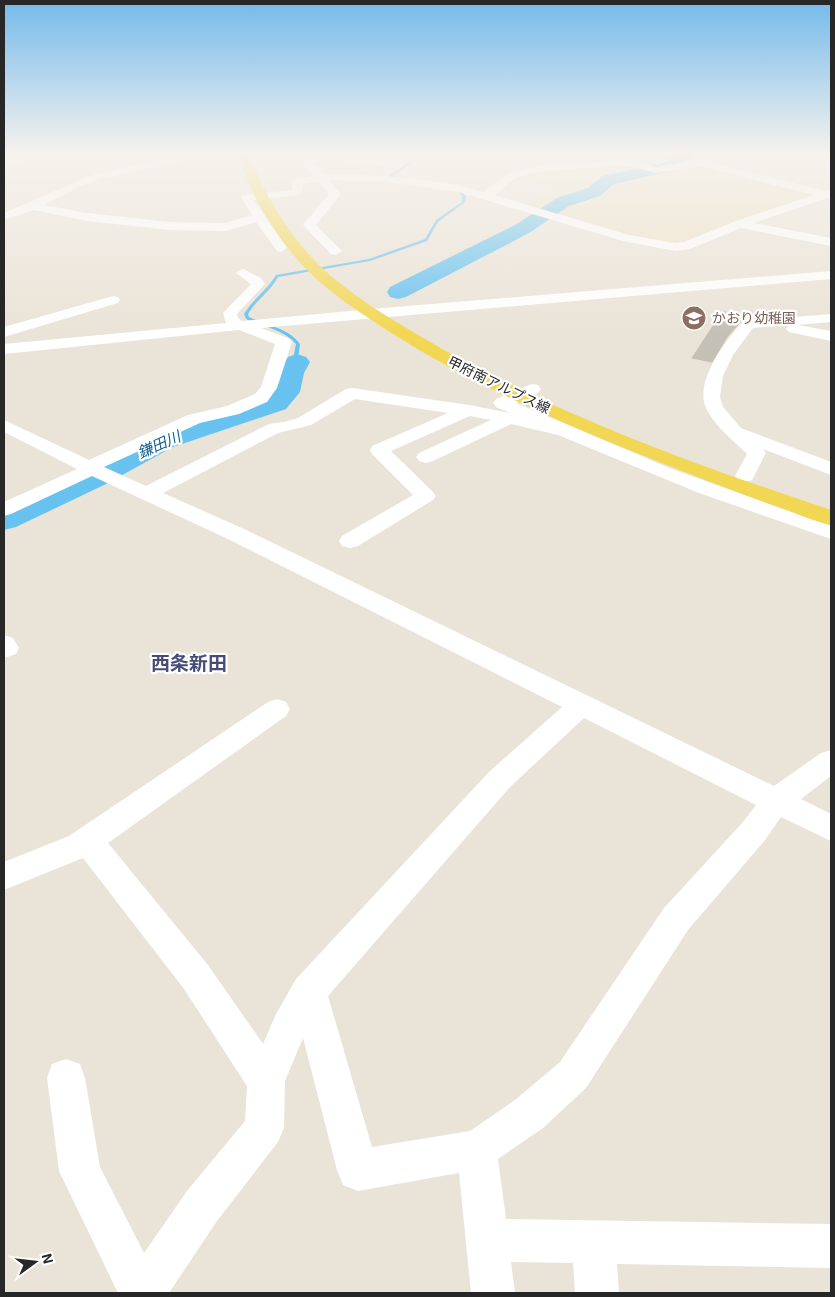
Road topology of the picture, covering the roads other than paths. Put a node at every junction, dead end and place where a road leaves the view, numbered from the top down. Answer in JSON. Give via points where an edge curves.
{"nodes":[{"id":1,"x":65,"y":213,"type":"edge"},
{"id":2,"x":256,"y":213,"type":"edge"},
{"id":3,"x":277,"y":213,"type":"edge"},
{"id":4,"x":286,"y":213,"type":"edge"},
{"id":5,"x":315,"y":213,"type":"edge"},
{"id":6,"x":539,"y":213,"type":"edge"},
{"id":7,"x":774,"y":213,"type":"edge"},
{"id":8,"x":259,"y":217,"type":"junction"},
{"id":9,"x":740,"y":224,"type":"junction"},
{"id":10,"x":831,"y":242,"type":"edge"},
{"id":11,"x":281,"y":248,"type":"dead end"},
{"id":12,"x":336,"y":251,"type":"dead end"},
{"id":13,"x":243,"y":273,"type":"dead end"},
{"id":14,"x":831,"y":275,"type":"edge"},
{"id":15,"x":113,"y":300,"type":"dead end"},
{"id":16,"x":393,"y":312,"type":"junction"},
{"id":17,"x":371,"y":313,"type":"junction"},
{"id":18,"x":831,"y":318,"type":"edge"},
{"id":19,"x":767,"y":322,"type":"junction"},
{"id":20,"x":245,"y":325,"type":"junction"},
{"id":21,"x":4,"y":332,"type":"edge"},
{"id":22,"x":831,"y":336,"type":"edge"},
{"id":23,"x":4,"y":349,"type":"edge"},
{"id":24,"x":526,"y":392,"type":"junction"},
{"id":25,"x":469,"y":410,"type":"junction"},
{"id":26,"x":507,"y":418,"type":"junction"},
{"id":27,"x":4,"y":425,"type":"edge"},
{"id":28,"x":560,"y":430,"type":"junction"},
{"id":29,"x":734,"y":430,"type":"junction"},
{"id":30,"x":426,"y":458,"type":"dead end"},
{"id":31,"x":831,"y":469,"type":"edge"},
{"id":32,"x":97,"y":471,"type":"junction"},
{"id":33,"x":745,"y":476,"type":"junction"},
{"id":34,"x":148,"y":493,"type":"junction"},
{"id":35,"x":831,"y":504,"type":"edge"},
{"id":36,"x":4,"y":510,"type":"edge"},
{"id":37,"x":831,"y":518,"type":"edge"},
{"id":38,"x":831,"y":533,"type":"edge"},
{"id":39,"x":350,"y":541,"type":"dead end"},
{"id":40,"x":4,"y":644,"type":"edge"},
{"id":41,"x":4,"y":649,"type":"edge"},
{"id":42,"x":582,"y":704,"type":"junction"},
{"id":43,"x":276,"y":709,"type":"dead end"},
{"id":44,"x":831,"y":761,"type":"edge"},
{"id":45,"x":777,"y":800,"type":"junction"},
{"id":46,"x":831,"y":828,"type":"edge"},
{"id":47,"x":87,"y":840,"type":"junction"},
{"id":48,"x":4,"y":876,"type":"edge"},
{"id":49,"x":309,"y":991,"type":"junction"},
{"id":50,"x":66,"y":1078,"type":"dead end"},
{"id":51,"x":266,"y":1081,"type":"junction"},
{"id":52,"x":477,"y":1150,"type":"junction"},
{"id":53,"x":487,"y":1240,"type":"junction"},
{"id":54,"x":592,"y":1242,"type":"junction"},
{"id":55,"x":831,"y":1246,"type":"edge"},
{"id":56,"x":142,"y":1293,"type":"edge"},
{"id":57,"x":494,"y":1293,"type":"edge"},
{"id":58,"x":598,"y":1293,"type":"edge"}],
"edges":[{"from":1,"to":8,"type":"street","via":[[170,226],[226,227]]},
{"from":2,"to":8,"type":"street"},
{"from":3,"to":17,"type":"main road","name":"甲府南アルプス線","via":[[277,225],[313,267]]},
{"from":4,"to":16,"type":"main road","name":"甲府南アルプス線","via":[[297,235],[345,277]]},
{"from":5,"to":12,"type":"street","via":[[306,221]]},
{"from":6,"to":9,"type":"street","via":[[627,238],[675,247],[686,246]]},
{"from":7,"to":9,"type":"street"},
{"from":8,"to":11,"type":"street"},
{"from":9,"to":10,"type":"street"},
{"from":13,"to":20,"type":"street","via":[[258,284],[230,314],[231,319]]},
{"from":14,"to":16,"type":"street"},
{"from":15,"to":21,"type":"street"},
{"from":16,"to":17,"type":"street"},
{"from":16,"to":24,"type":"main road","name":"甲府南アルプス線"},
{"from":17,"to":20,"type":"street"},
{"from":17,"to":24,"type":"main road","name":"甲府南アルプス線","via":[[440,356]]},
{"from":18,"to":19,"type":"street"},
{"from":19,"to":22,"type":"street"},
{"from":19,"to":29,"type":"street","via":[[749,324],[718,366],[712,395],[715,408]]},
{"from":20,"to":23,"type":"street"},
{"from":20,"to":32,"type":"street","via":[[284,342],[269,388],[261,398],[232,410],[194,419]]},
{"from":24,"to":28,"type":"street","via":[[502,403]]},
{"from":24,"to":33,"type":"main road","name":"甲府南アルプス線"},
{"from":24,"to":37,"type":"main road","name":"甲府南アルプス線","via":[[582,424],[753,492]]},
{"from":25,"to":26,"type":"street"},
{"from":25,"to":34,"type":"street","via":[[352,393],[326,410],[285,429],[275,428]]},
{"from":25,"to":39,"type":"street","via":[[379,450],[426,496]]},
{"from":26,"to":28,"type":"street"},
{"from":26,"to":30,"type":"street"},
{"from":27,"to":32,"type":"street"},
{"from":28,"to":38,"type":"street","via":[[678,480]]},
{"from":29,"to":31,"type":"street"},
{"from":29,"to":33,"type":"street","via":[[757,453]]},
{"from":32,"to":34,"type":"street"},
{"from":32,"to":36,"type":"street"},
{"from":33,"to":35,"type":"main road","name":"甲府南アルプス線"},
{"from":34,"to":42,"type":"street"},
{"from":40,"to":41,"type":"street","via":[[7,648]]},
{"from":42,"to":45,"type":"street"},
{"from":42,"to":49,"type":"street","via":[[500,779]]},
{"from":43,"to":47,"type":"street"},
{"from":44,"to":45,"type":"street"},
{"from":45,"to":46,"type":"street"},
{"from":45,"to":52,"type":"street","via":[[754,831],[676,919],[573,1075],[529,1114]]},
{"from":47,"to":48,"type":"street"},
{"from":47,"to":51,"type":"street","via":[[196,977]]},
{"from":49,"to":51,"type":"street","via":[[289,1027]]},
{"from":49,"to":52,"type":"street","via":[[358,1170]]},
{"from":50,"to":56,"type":"street","via":[[80,1171]]},
{"from":51,"to":56,"type":"street","via":[[264,1128],[202,1206]]},
{"from":52,"to":53,"type":"street"},
{"from":53,"to":54,"type":"street"},
{"from":53,"to":57,"type":"street"},
{"from":54,"to":55,"type":"street"},
{"from":54,"to":58,"type":"street"}]}
